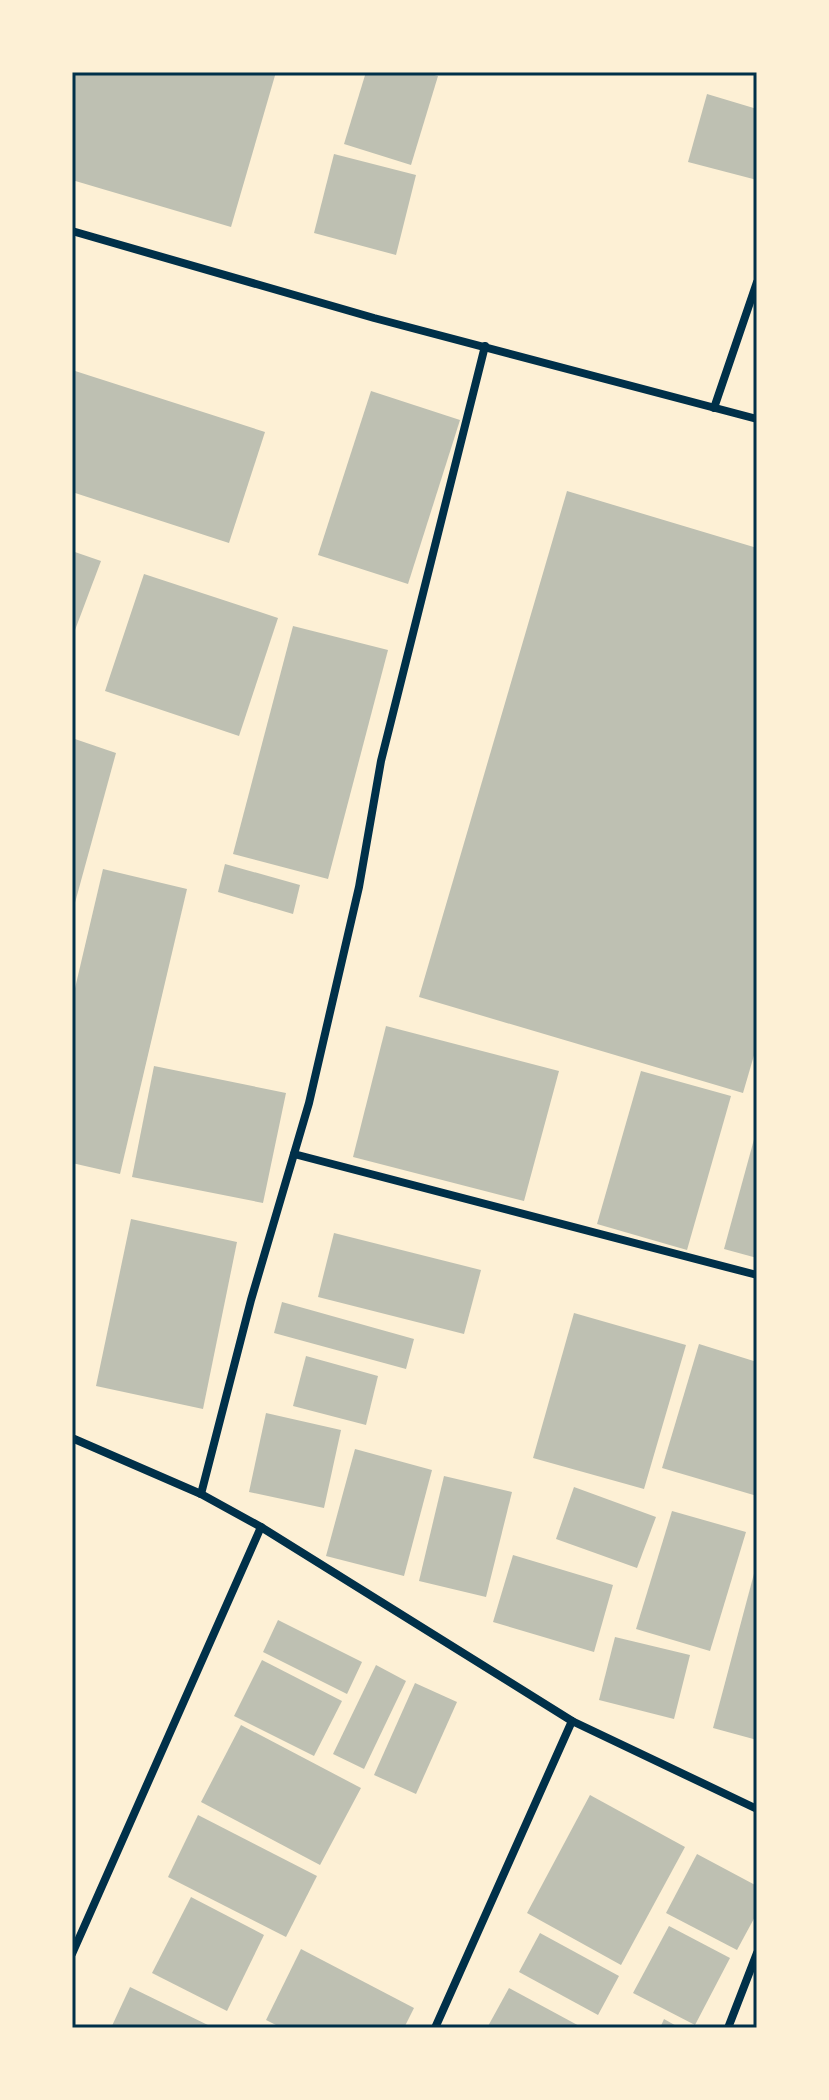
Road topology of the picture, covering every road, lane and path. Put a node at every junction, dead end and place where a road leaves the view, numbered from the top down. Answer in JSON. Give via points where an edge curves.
{"nodes":[{"id":1,"x":72,"y":231,"type":"edge"},
{"id":2,"x":757,"y":282,"type":"edge"},
{"id":3,"x":485,"y":346,"type":"junction"},
{"id":4,"x":714,"y":408,"type":"junction"},
{"id":5,"x":757,"y":419,"type":"edge"},
{"id":6,"x":294,"y":1154,"type":"junction"},
{"id":7,"x":757,"y":1275,"type":"edge"},
{"id":8,"x":72,"y":1438,"type":"edge"},
{"id":9,"x":201,"y":1494,"type":"junction"},
{"id":10,"x":261,"y":1527,"type":"junction"},
{"id":11,"x":572,"y":1721,"type":"junction"},
{"id":12,"x":757,"y":1809,"type":"edge"},
{"id":13,"x":757,"y":1953,"type":"edge"},
{"id":14,"x":72,"y":1954,"type":"edge"},
{"id":15,"x":435,"y":2028,"type":"edge"},
{"id":16,"x":728,"y":2028,"type":"edge"}],
"edges":[{"from":1,"to":3,"type":"street"},
{"from":2,"to":4,"type":"street"},
{"from":3,"to":4,"type":"street"},
{"from":3,"to":6,"type":"street","via":[[381,761],[359,887]]},
{"from":4,"to":5,"type":"street"},
{"from":6,"to":7,"type":"street"},
{"from":6,"to":9,"type":"street"},
{"from":8,"to":9,"type":"street"},
{"from":9,"to":10,"type":"street"},
{"from":10,"to":11,"type":"street"},
{"from":10,"to":14,"type":"street"},
{"from":11,"to":12,"type":"street"},
{"from":11,"to":15,"type":"street"},
{"from":13,"to":16,"type":"street"}]}
